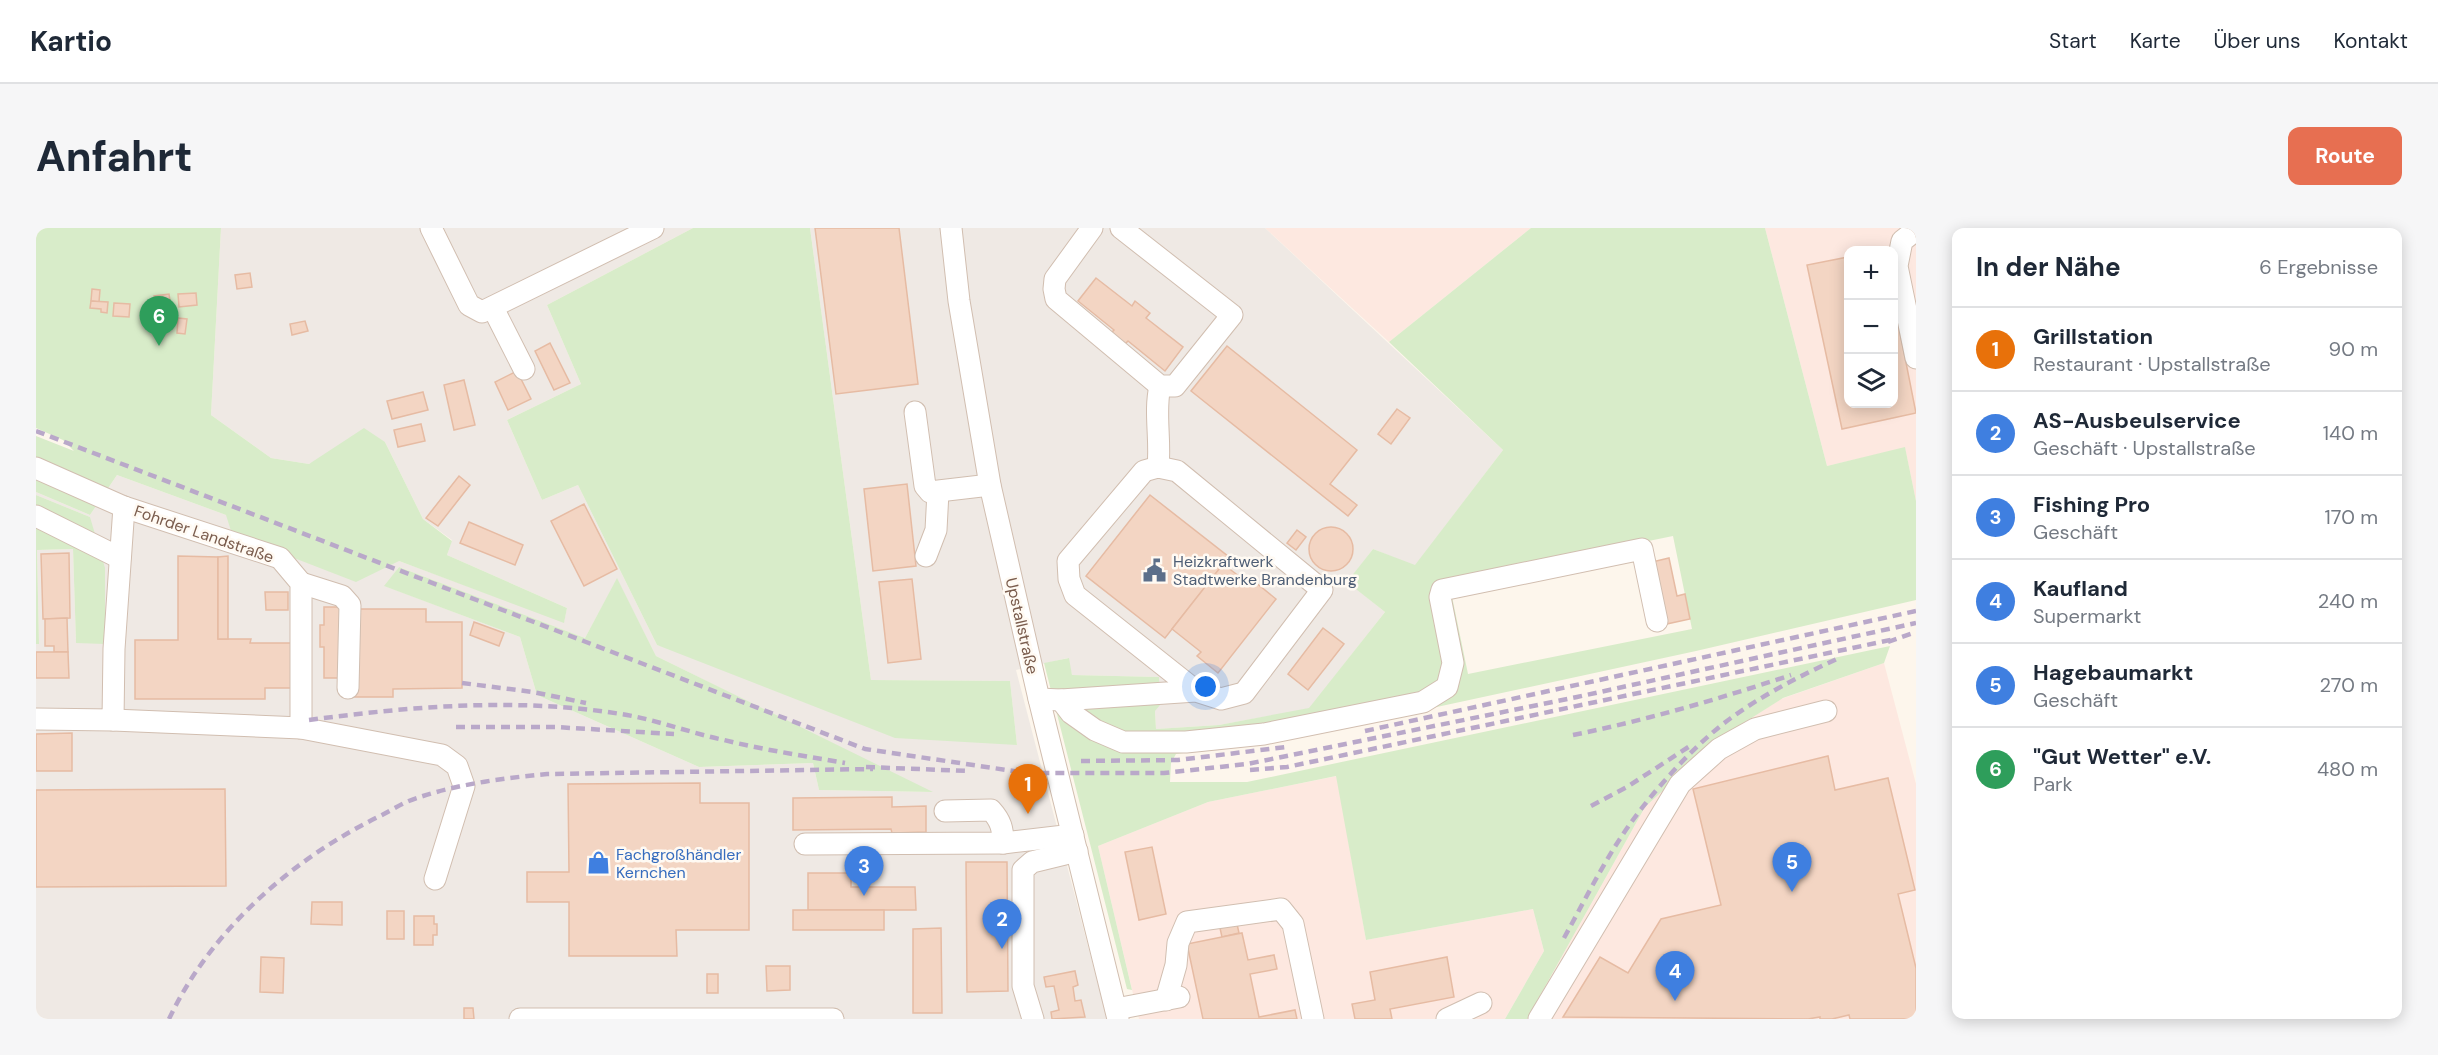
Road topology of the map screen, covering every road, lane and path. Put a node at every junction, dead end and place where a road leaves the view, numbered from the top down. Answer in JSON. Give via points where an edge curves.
{"nodes":[{"id":1,"x":431,"y":228,"type":"edge"},
{"id":2,"x":653,"y":228,"type":"edge"},
{"id":3,"x":951,"y":228,"type":"edge"},
{"id":4,"x":1092,"y":228,"type":"edge"},
{"id":5,"x":1122,"y":228,"type":"edge"},
{"id":6,"x":1916,"y":230,"type":"edge"},
{"id":7,"x":493,"y":308,"type":"junction"},
{"id":8,"x":1916,"y":358,"type":"edge"},
{"id":9,"x":524,"y":369,"type":"dead end"},
{"id":10,"x":1160,"y":386,"type":"junction"},
{"id":11,"x":915,"y":412,"type":"dead end"},
{"id":12,"x":1158,"y":467,"type":"junction"},
{"id":13,"x":36,"y":468,"type":"edge"},
{"id":14,"x":990,"y":485,"type":"junction"},
{"id":15,"x":938,"y":492,"type":"junction"},
{"id":16,"x":124,"y":507,"type":"junction"},
{"id":17,"x":36,"y":516,"type":"edge"},
{"id":18,"x":926,"y":556,"type":"dead end"},
{"id":19,"x":120,"y":558,"type":"junction"},
{"id":20,"x":301,"y":583,"type":"junction"},
{"id":21,"x":1657,"y":621,"type":"dead end"},
{"id":22,"x":348,"y":688,"type":"dead end"},
{"id":23,"x":1196,"y":691,"type":"junction"},
{"id":24,"x":1039,"y":699,"type":"junction"},
{"id":25,"x":1061,"y":700,"type":"junction"},
{"id":26,"x":1826,"y":711,"type":"dead end"},
{"id":27,"x":36,"y":719,"type":"edge"},
{"id":28,"x":113,"y":720,"type":"junction"},
{"id":29,"x":302,"y":728,"type":"junction"},
{"id":30,"x":945,"y":811,"type":"dead end"},
{"id":31,"x":1003,"y":843,"type":"junction"},
{"id":32,"x":1075,"y":843,"type":"junction"},
{"id":33,"x":805,"y":844,"type":"dead end"},
{"id":34,"x":435,"y":879,"type":"dead end"},
{"id":35,"x":1482,"y":1003,"type":"dead end"},
{"id":36,"x":1117,"y":1014,"type":"edge"},
{"id":37,"x":520,"y":1019,"type":"edge"},
{"id":38,"x":833,"y":1019,"type":"edge"},
{"id":39,"x":1033,"y":1019,"type":"edge"},
{"id":40,"x":1313,"y":1019,"type":"edge"},
{"id":41,"x":1447,"y":1019,"type":"edge"},
{"id":42,"x":1539,"y":1019,"type":"edge"}],
"edges":[{"from":1,"to":7,"type":"street","via":[[469,305],[482,312]]},
{"from":2,"to":7,"type":"street"},
{"from":3,"to":14,"type":"street","name":"Upstallstraße","via":[[959,301]]},
{"from":4,"to":10,"type":"street","via":[[1055,279],[1056,299]]},
{"from":5,"to":10,"type":"street","via":[[1232,315],[1175,386]]},
{"from":6,"to":8,"type":"street","via":[[1902,241],[1897,266]]},
{"from":7,"to":9,"type":"street"},
{"from":10,"to":12,"type":"street"},
{"from":11,"to":15,"type":"street","via":[[925,486],[930,492]]},
{"from":12,"to":23,"type":"street","via":[[1144,471],[1068,561],[1069,579],[1075,595]]},
{"from":12,"to":23,"type":"street","via":[[1177,471],[1322,590],[1244,693],[1221,699]]},
{"from":13,"to":16,"type":"street","name":"Fohrder Landstraße"},
{"from":14,"to":15,"type":"street"},
{"from":14,"to":24,"type":"street","name":"Upstallstraße"},
{"from":15,"to":18,"type":"street","via":[[936,530]]},
{"from":16,"to":19,"type":"street","name":"Fohrder Landstraße"},
{"from":16,"to":20,"type":"street","name":"Fohrder Landstraße","via":[[280,558]]},
{"from":17,"to":19,"type":"street"},
{"from":19,"to":28,"type":"street","name":"Fohrder Landstraße"},
{"from":20,"to":22,"type":"street","via":[[342,596],[350,605]]},
{"from":20,"to":29,"type":"street"},
{"from":21,"to":25,"type":"street","via":[[1642,549],[1442,590],[1440,597],[1453,663],[1447,687],[1424,702],[1264,734],[1186,742],[1123,742],[1095,730],[1071,713]]},
{"from":23,"to":25,"type":"street"},
{"from":24,"to":25,"type":"street"},
{"from":24,"to":32,"type":"street","name":"Upstallstraße"},
{"from":26,"to":42,"type":"street","via":[[1755,729],[1719,749],[1680,784]]},
{"from":27,"to":28,"type":"street"},
{"from":28,"to":29,"type":"street"},
{"from":29,"to":34,"type":"street","via":[[442,755],[457,766],[464,786]]},
{"from":30,"to":31,"type":"street","via":[[991,810],[1003,828]]},
{"from":31,"to":32,"type":"street"},
{"from":31,"to":33,"type":"street"},
{"from":32,"to":36,"type":"street","name":"Upstallstraße"},
{"from":32,"to":39,"type":"street","via":[[1023,870],[1023,986]]},
{"from":35,"to":41,"type":"street"},
{"from":36,"to":40,"type":"street","via":[[1172,999],[1178,943],[1187,922],[1281,909],[1293,924]]},
{"from":37,"to":38,"type":"street"}]}
